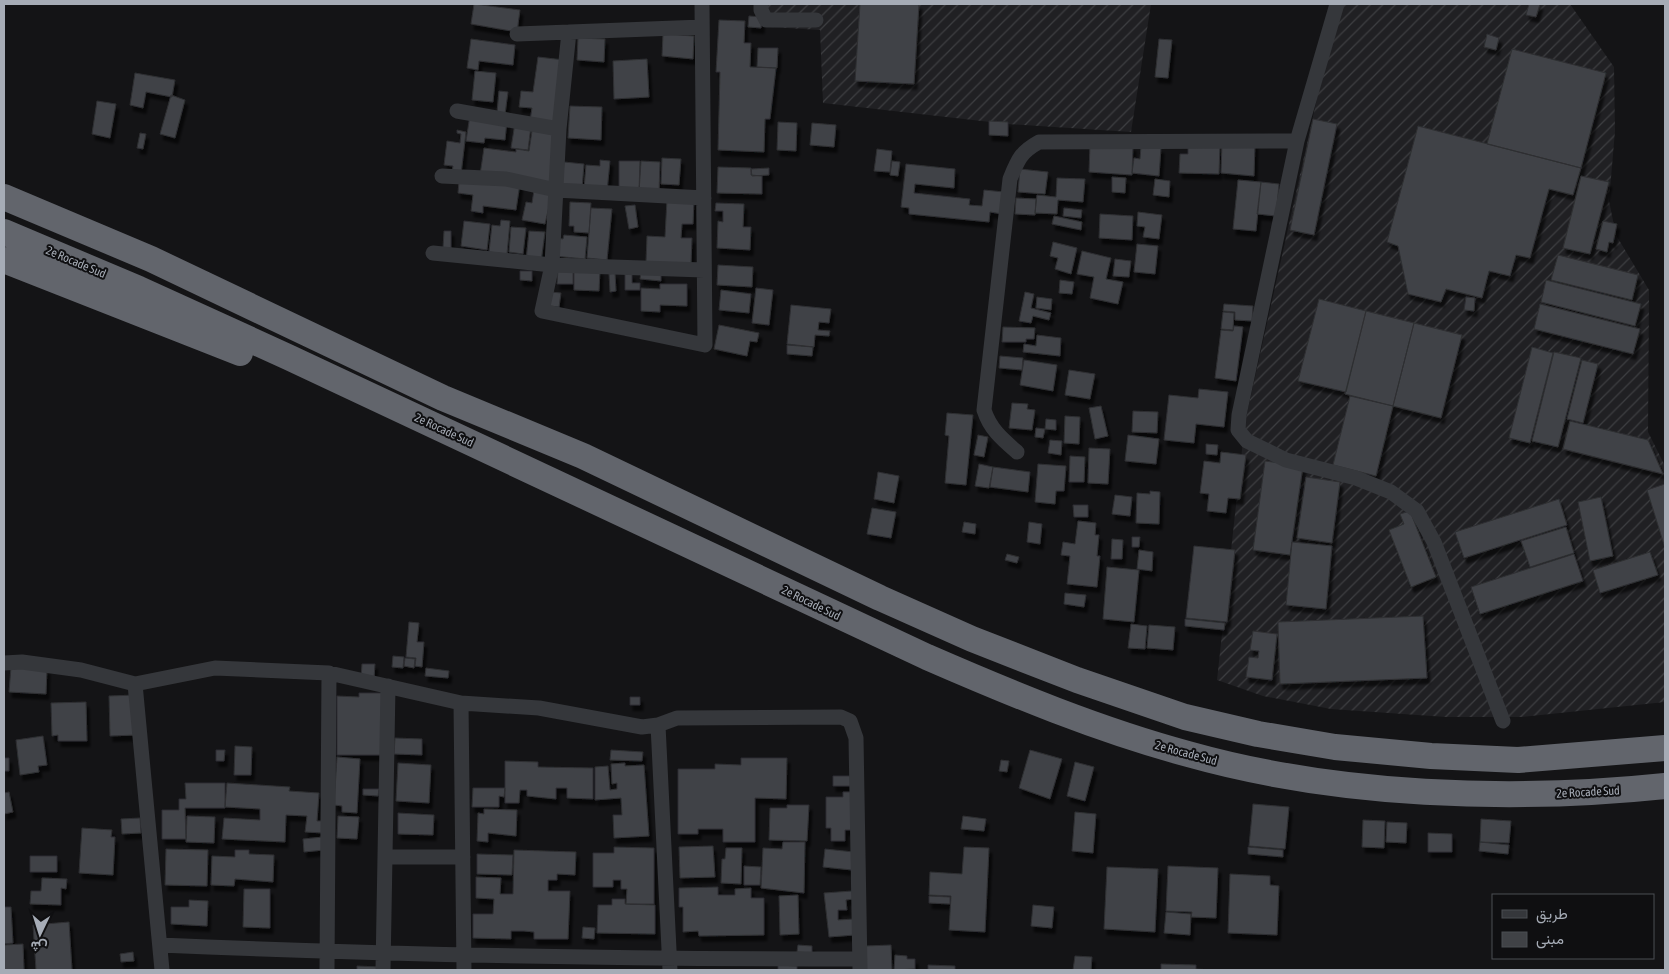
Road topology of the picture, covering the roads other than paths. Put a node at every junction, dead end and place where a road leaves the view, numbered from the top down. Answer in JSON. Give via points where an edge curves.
{"nodes":[{"id":1,"x":702,"y":4,"type":"edge"},
{"id":2,"x":761,"y":4,"type":"edge"},
{"id":3,"x":1337,"y":4,"type":"edge"},
{"id":4,"x":816,"y":20,"type":"dead end"},
{"id":5,"x":702,"y":26,"type":"junction"},
{"id":6,"x":569,"y":32,"type":"junction"},
{"id":7,"x":517,"y":34,"type":"dead end"},
{"id":8,"x":457,"y":111,"type":"dead end"},
{"id":9,"x":559,"y":128,"type":"junction"},
{"id":10,"x":1297,"y":141,"type":"junction"},
{"id":11,"x":442,"y":176,"type":"dead end"},
{"id":12,"x":556,"y":190,"type":"junction"},
{"id":13,"x":4,"y":197,"type":"edge"},
{"id":14,"x":704,"y":198,"type":"junction"},
{"id":15,"x":4,"y":232,"type":"edge"},
{"id":16,"x":433,"y":253,"type":"dead end"},
{"id":17,"x":4,"y":260,"type":"edge"},
{"id":18,"x":552,"y":265,"type":"junction"},
{"id":19,"x":704,"y":270,"type":"junction"},
{"id":20,"x":429,"y":423,"type":"junction"},
{"id":21,"x":1017,"y":452,"type":"dead end"},
{"id":22,"x":4,"y":663,"type":"edge"},
{"id":23,"x":329,"y":673,"type":"junction"},
{"id":24,"x":135,"y":684,"type":"junction"},
{"id":25,"x":388,"y":686,"type":"junction"},
{"id":26,"x":461,"y":703,"type":"junction"},
{"id":27,"x":1503,"y":721,"type":"dead end"},
{"id":28,"x":658,"y":725,"type":"junction"},
{"id":29,"x":1665,"y":748,"type":"edge"},
{"id":30,"x":1665,"y":786,"type":"edge"},
{"id":31,"x":385,"y":857,"type":"junction"},
{"id":32,"x":463,"y":857,"type":"junction"},
{"id":33,"x":160,"y":945,"type":"junction"},
{"id":34,"x":326,"y":952,"type":"junction"},
{"id":35,"x":383,"y":953,"type":"junction"},
{"id":36,"x":464,"y":955,"type":"junction"},
{"id":37,"x":670,"y":965,"type":"edge"},
{"id":38,"x":860,"y":965,"type":"edge"},
{"id":39,"x":162,"y":970,"type":"edge"},
{"id":40,"x":327,"y":970,"type":"edge"},
{"id":41,"x":383,"y":970,"type":"edge"},
{"id":42,"x":464,"y":970,"type":"edge"}],
"edges":[{"from":1,"to":5,"type":"street"},
{"from":2,"to":4,"type":"street","via":[[766,20]]},
{"from":3,"to":10,"type":"street"},
{"from":5,"to":6,"type":"street"},
{"from":5,"to":14,"type":"street"},
{"from":6,"to":7,"type":"street"},
{"from":6,"to":9,"type":"street"},
{"from":8,"to":9,"type":"street"},
{"from":9,"to":12,"type":"street"},
{"from":10,"to":21,"type":"street","via":[[1039,142],[1025,150],[1010,179],[984,410],[988,423]]},
{"from":10,"to":27,"type":"street","via":[[1238,430],[1247,440],[1286,460],[1356,478],[1391,492],[1416,511],[1434,542]]},
{"from":11,"to":12,"type":"street","via":[[506,179]]},
{"from":12,"to":14,"type":"street"},
{"from":12,"to":18,"type":"street"},
{"from":13,"to":29,"type":"highway","via":[[151,259],[443,398],[583,456],[964,635],[1078,680],[1185,717],[1335,747],[1431,756],[1518,760]]},
{"from":14,"to":19,"type":"street"},
{"from":15,"to":20,"type":"highway","name":"2e Rocade Sud","via":[[139,289]]},
{"from":16,"to":18,"type":"street"},
{"from":17,"to":20,"type":"highway","via":[[173,328]]},
{"from":18,"to":19,"type":"street"},
{"from":18,"to":19,"type":"street","via":[[542,311],[705,345]]},
{"from":20,"to":30,"type":"highway","name":"2e Rocade Sud","via":[[935,661],[1007,691],[1159,746],[1258,770],[1404,789],[1549,794]]},
{"from":22,"to":24,"type":"street","via":[[22,662],[80,670]]},
{"from":23,"to":24,"type":"street","via":[[215,668]]},
{"from":23,"to":25,"type":"street"},
{"from":23,"to":34,"type":"street"},
{"from":24,"to":33,"type":"street"},
{"from":25,"to":26,"type":"street"},
{"from":25,"to":31,"type":"street"},
{"from":26,"to":28,"type":"street","via":[[539,708],[642,727]]},
{"from":26,"to":32,"type":"street"},
{"from":28,"to":37,"type":"street"},
{"from":28,"to":38,"type":"street","via":[[677,718],[841,717],[850,721],[856,738]]},
{"from":31,"to":32,"type":"street"},
{"from":31,"to":35,"type":"street"},
{"from":32,"to":36,"type":"street"},
{"from":33,"to":34,"type":"street"},
{"from":33,"to":39,"type":"street"},
{"from":34,"to":35,"type":"street"},
{"from":34,"to":40,"type":"street"},
{"from":35,"to":36,"type":"street"},
{"from":35,"to":41,"type":"street"},
{"from":36,"to":37,"type":"street"},
{"from":36,"to":42,"type":"street"},
{"from":37,"to":38,"type":"street"}]}
